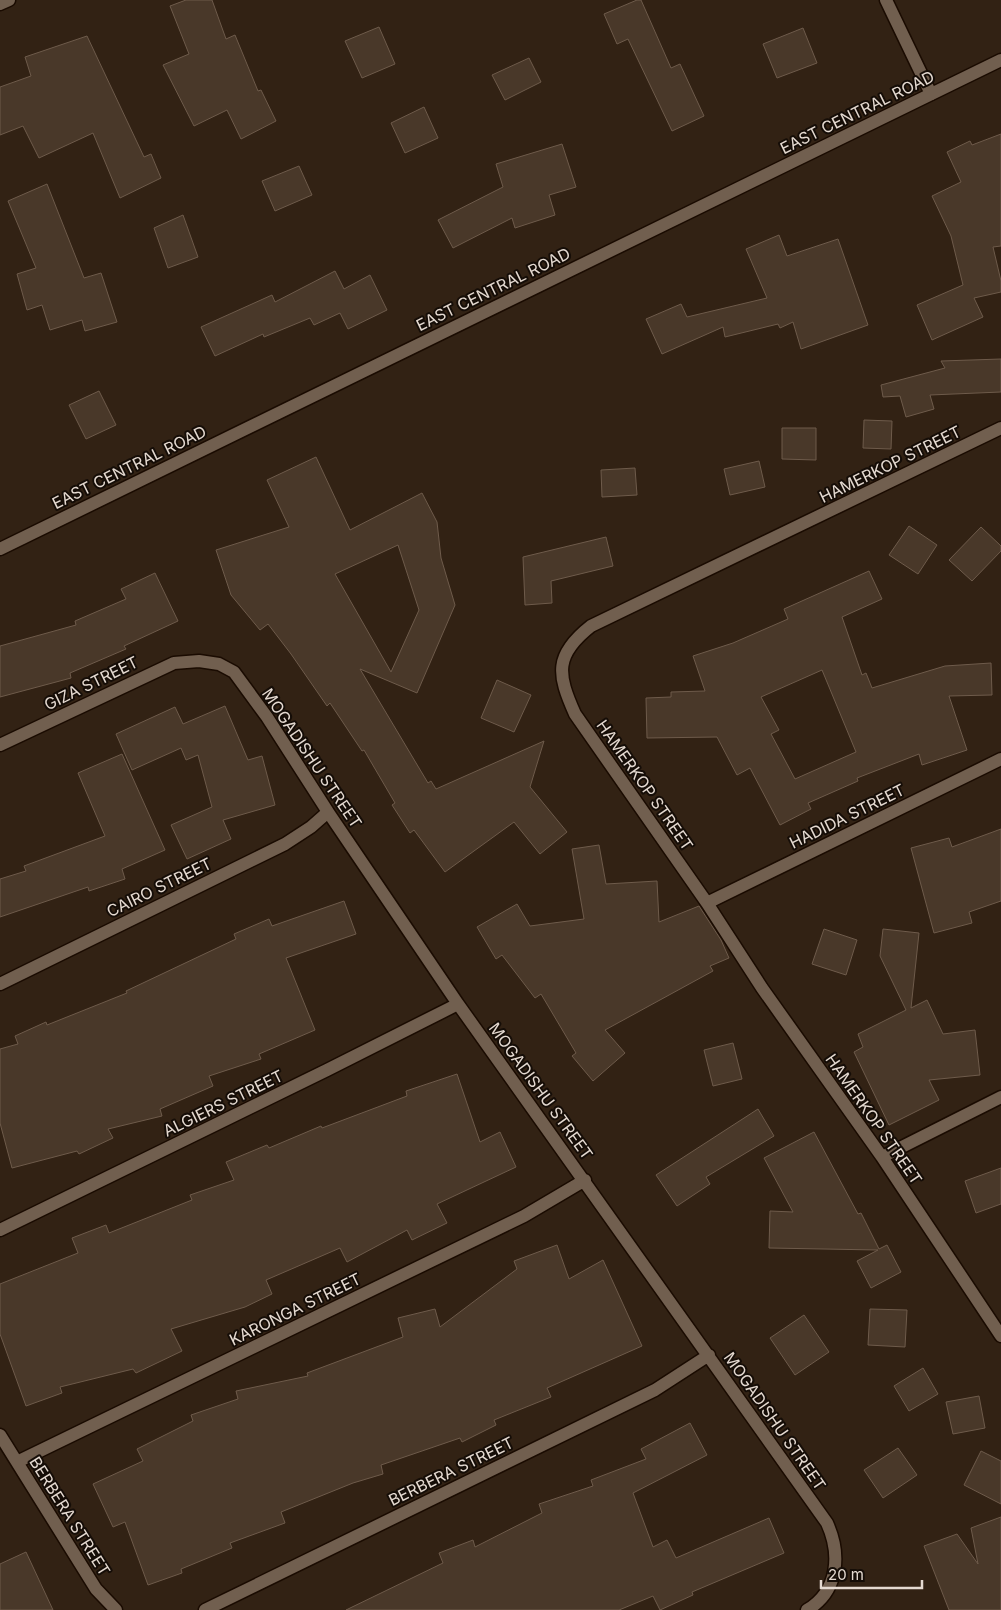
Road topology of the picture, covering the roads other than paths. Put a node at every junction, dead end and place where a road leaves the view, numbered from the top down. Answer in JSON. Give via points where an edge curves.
{"nodes":[{"id":1,"x":9,"y":0,"type":"edge"},
{"id":2,"x":886,"y":0,"type":"edge"},
{"id":3,"x":0,"y":4,"type":"edge"},
{"id":4,"x":1001,"y":60,"type":"edge"},
{"id":5,"x":931,"y":94,"type":"junction"},
{"id":6,"x":1001,"y":428,"type":"edge"},
{"id":7,"x":0,"y":549,"type":"edge"},
{"id":8,"x":199,"y":661,"type":"joint"},
{"id":9,"x":0,"y":745,"type":"edge"},
{"id":10,"x":1001,"y":759,"type":"edge"},
{"id":11,"x":328,"y":812,"type":"junction"},
{"id":12,"x":706,"y":903,"type":"junction"},
{"id":13,"x":0,"y":984,"type":"edge"},
{"id":14,"x":458,"y":1004,"type":"junction"},
{"id":15,"x":1001,"y":1097,"type":"edge"},
{"id":16,"x":882,"y":1157,"type":"junction"},
{"id":17,"x":585,"y":1180,"type":"junction"},
{"id":18,"x":0,"y":1230,"type":"edge"},
{"id":19,"x":1001,"y":1336,"type":"edge"},
{"id":20,"x":709,"y":1355,"type":"junction"},
{"id":21,"x":0,"y":1435,"type":"edge"},
{"id":22,"x":17,"y":1462,"type":"junction"},
{"id":23,"x":116,"y":1610,"type":"edge"},
{"id":24,"x":205,"y":1610,"type":"edge"},
{"id":25,"x":807,"y":1610,"type":"edge"}],
"edges":[{"from":1,"to":3,"type":"street"},
{"from":2,"to":5,"type":"street"},
{"from":4,"to":5,"type":"street","name":"EAST CENTRAL ROAD"},
{"from":5,"to":7,"type":"street","name":"EAST CENTRAL ROAD"},
{"from":6,"to":12,"type":"street","name":"HAMERKOP STREET","via":[[591,626],[568,649],[562,661],[563,687],[575,714]]},
{"from":8,"to":9,"type":"street","name":"GIZA STREET","via":[[174,663],[159,669]]},
{"from":8,"to":11,"type":"street","name":"MOGADISHU STREET","via":[[219,664],[234,672],[267,716]]},
{"from":10,"to":12,"type":"street","name":"HADIDA STREET"},
{"from":11,"to":13,"type":"street","name":"CAIRO STREET","via":[[285,844]]},
{"from":11,"to":14,"type":"street","name":"MOGADISHU STREET"},
{"from":12,"to":16,"type":"street","name":"HAMERKOP STREET"},
{"from":14,"to":17,"type":"street","name":"MOGADISHU STREET"},
{"from":14,"to":18,"type":"street","name":"ALGIERS STREET"},
{"from":15,"to":16,"type":"street"},
{"from":16,"to":19,"type":"street","name":"HAMERKOP STREET"},
{"from":17,"to":20,"type":"street","name":"MOGADISHU STREET"},
{"from":17,"to":22,"type":"street","name":"KARONGA STREET","via":[[524,1216]]},
{"from":20,"to":24,"type":"street","name":"BERBERA STREET","via":[[655,1390]]},
{"from":20,"to":25,"type":"street","name":"MOGADISHU STREET","via":[[835,1540],[832,1580],[824,1596]]},
{"from":21,"to":22,"type":"street","name":"BERBERA STREET"},
{"from":22,"to":23,"type":"street","name":"BERBERA STREET","via":[[96,1589]]}]}
